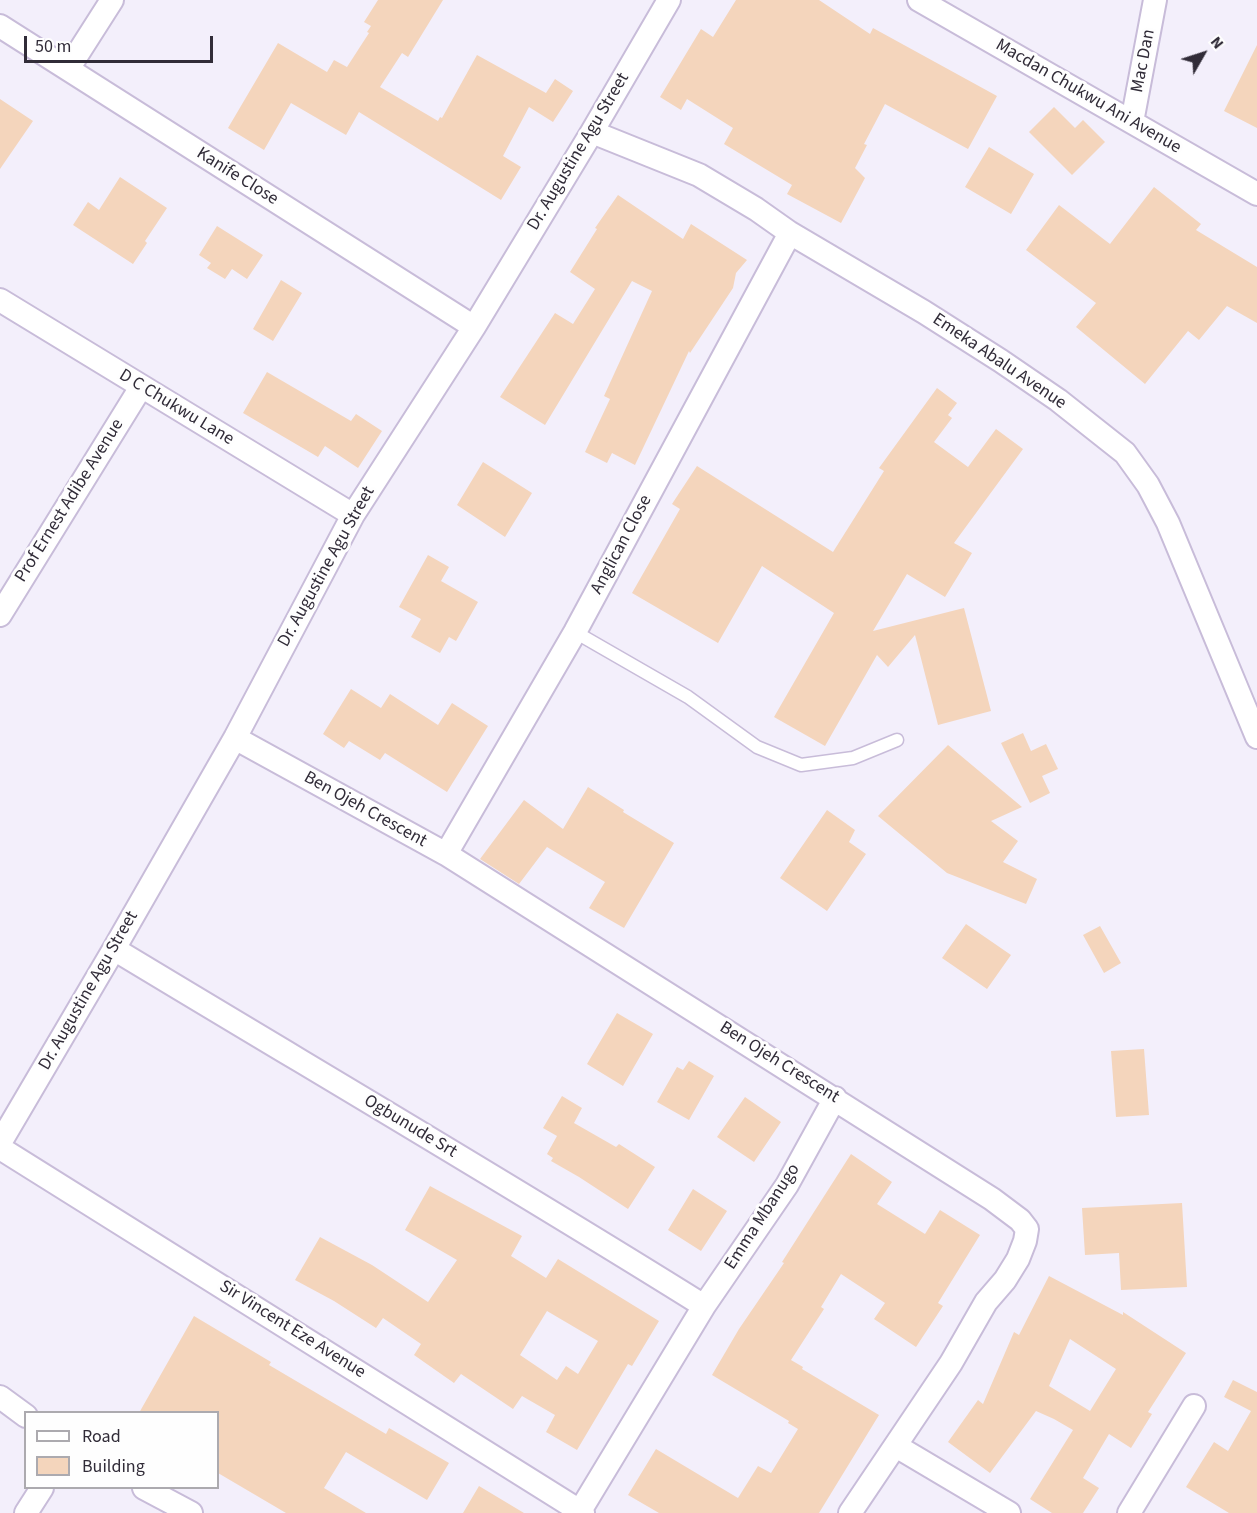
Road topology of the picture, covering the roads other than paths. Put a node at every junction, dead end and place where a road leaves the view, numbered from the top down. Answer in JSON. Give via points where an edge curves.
{"nodes":[{"id":1,"x":112,"y":0,"type":"edge"},
{"id":2,"x":669,"y":0,"type":"edge"},
{"id":3,"x":919,"y":0,"type":"edge"},
{"id":4,"x":1155,"y":0,"type":"edge"},
{"id":5,"x":0,"y":26,"type":"edge"},
{"id":6,"x":68,"y":69,"type":"junction"},
{"id":7,"x":1132,"y":122,"type":"junction"},
{"id":8,"x":592,"y":132,"type":"junction"},
{"id":9,"x":1257,"y":194,"type":"edge"},
{"id":10,"x":790,"y":232,"type":"junction"},
{"id":11,"x":0,"y":300,"type":"edge"},
{"id":12,"x":474,"y":327,"type":"junction"},
{"id":13,"x":141,"y":387,"type":"junction"},
{"id":14,"x":353,"y":515,"type":"junction"},
{"id":15,"x":0,"y":615,"type":"edge"},
{"id":16,"x":575,"y":632,"type":"junction"},
{"id":17,"x":1257,"y":737,"type":"edge"},
{"id":18,"x":235,"y":738,"type":"junction"},
{"id":19,"x":897,"y":740,"type":"dead end"},
{"id":20,"x":446,"y":854,"type":"junction"},
{"id":21,"x":114,"y":949,"type":"junction"},
{"id":22,"x":835,"y":1098,"type":"junction"},
{"id":23,"x":0,"y":1145,"type":"edge"},
{"id":24,"x":704,"y":1306,"type":"junction"},
{"id":25,"x":0,"y":1398,"type":"edge"},
{"id":26,"x":1194,"y":1406,"type":"dead end"},
{"id":27,"x":24,"y":1415,"type":"edge"},
{"id":28,"x":896,"y":1446,"type":"junction"},
{"id":29,"x":41,"y":1489,"type":"edge"},
{"id":30,"x":146,"y":1489,"type":"edge"},
{"id":31,"x":582,"y":1512,"type":"edge"},
{"id":32,"x":26,"y":1513,"type":"edge"},
{"id":33,"x":191,"y":1513,"type":"edge"},
{"id":34,"x":850,"y":1513,"type":"edge"},
{"id":35,"x":1009,"y":1513,"type":"edge"},
{"id":36,"x":1129,"y":1513,"type":"edge"}],
"edges":[{"from":1,"to":6,"type":"street"},
{"from":2,"to":8,"type":"street","name":"Dr. Augustine Agu Street"},
{"from":3,"to":7,"type":"street","name":"Macdan Chukwu Ani Avenue"},
{"from":4,"to":7,"type":"street","name":"Mac Dan"},
{"from":5,"to":6,"type":"street","name":"Kanife Close"},
{"from":6,"to":12,"type":"street","name":"Kanife Close"},
{"from":7,"to":9,"type":"street","name":"Macdan Chukwu Ani Avenue"},
{"from":8,"to":10,"type":"street","name":"Emeka Abalu Avenue","via":[[699,175]]},
{"from":8,"to":12,"type":"street","name":"Dr. Augustine Agu Street"},
{"from":10,"to":16,"type":"street","name":"Anglican Close"},
{"from":10,"to":17,"type":"street","name":"Emeka Abalu Avenue","via":[[1001,361],[1125,453],[1168,523]]},
{"from":11,"to":13,"type":"street","name":"D C Chukwu Lane"},
{"from":12,"to":14,"type":"street","name":"Dr. Augustine Agu Street"},
{"from":13,"to":14,"type":"street","name":"D C Chukwu Lane"},
{"from":13,"to":15,"type":"street","name":"Prof Ernest Adibe Avenue"},
{"from":14,"to":18,"type":"street","name":"Dr. Augustine Agu Street"},
{"from":16,"to":19,"type":"lane","via":[[688,697],[757,747],[801,765],[853,758]]},
{"from":16,"to":20,"type":"street","name":"Anglican Close"},
{"from":18,"to":20,"type":"street","name":"Ben Ojeh Crescent"},
{"from":18,"to":21,"type":"street","name":"Dr. Augustine Agu Street"},
{"from":20,"to":22,"type":"street","name":"Ben Ojeh Crescent"},
{"from":21,"to":23,"type":"street","name":"Dr. Augustine Agu Street"},
{"from":21,"to":24,"type":"street","name":"Ogbunude Srt"},
{"from":22,"to":24,"type":"street","name":"Emma Mbanugo","via":[[787,1185]]},
{"from":22,"to":28,"type":"street","name":"Ben Ojeh Crescent","via":[[992,1199],[1027,1229],[1018,1259],[986,1302]]},
{"from":23,"to":31,"type":"street","name":"Sir Vincent Eze Avenue"},
{"from":24,"to":31,"type":"street","name":"Emma Mbanugo"},
{"from":25,"to":27,"type":"street"},
{"from":26,"to":36,"type":"street"},
{"from":28,"to":34,"type":"street","name":"Ben Ojeh Crescent"},
{"from":28,"to":35,"type":"street"},
{"from":29,"to":32,"type":"street"},
{"from":30,"to":33,"type":"street"}]}
